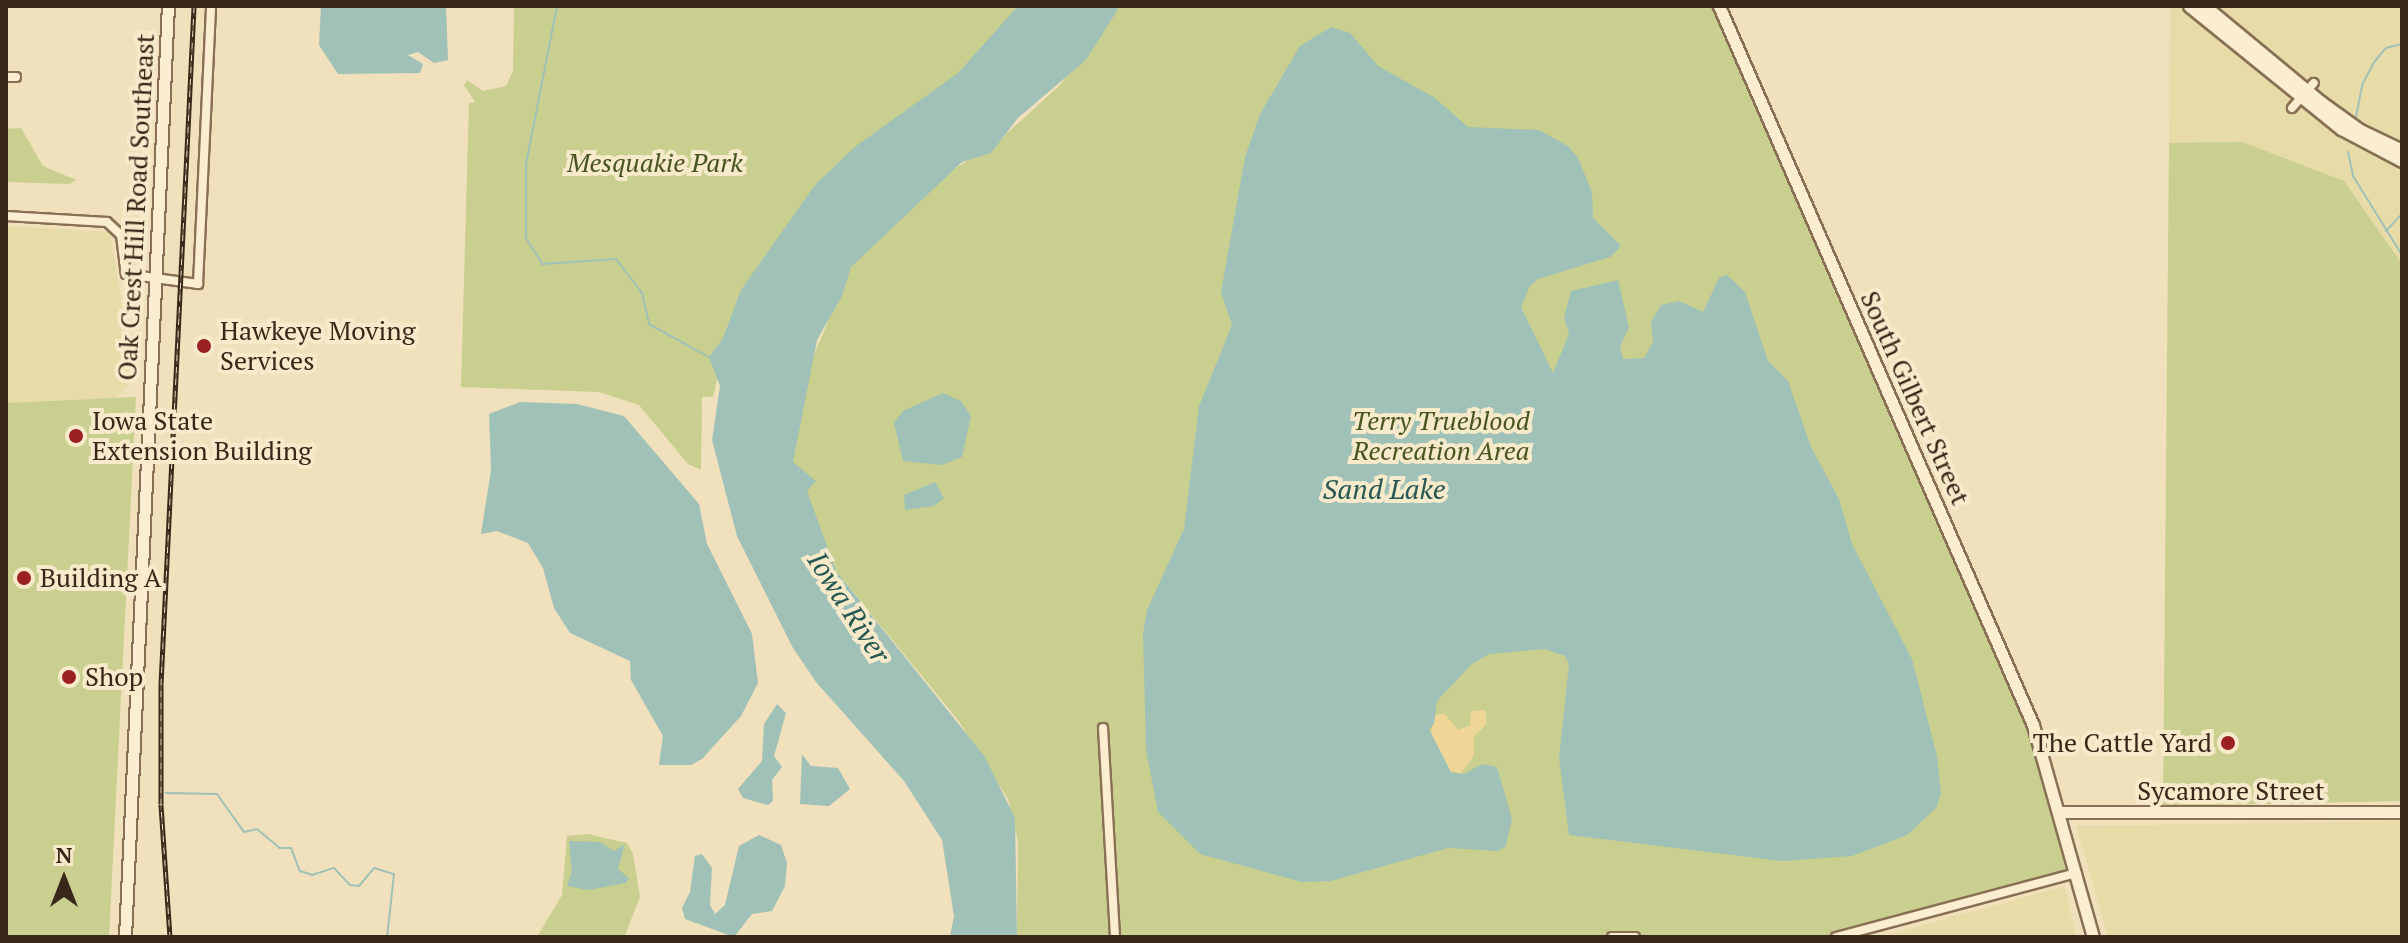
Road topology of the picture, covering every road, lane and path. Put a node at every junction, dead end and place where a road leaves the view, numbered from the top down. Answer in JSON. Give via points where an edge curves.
{"nodes":[{"id":1,"x":168,"y":6,"type":"edge"},
{"id":2,"x":211,"y":6,"type":"edge"},
{"id":3,"x":1719,"y":6,"type":"edge"},
{"id":4,"x":2189,"y":6,"type":"edge"},
{"id":5,"x":2205,"y":6,"type":"edge"},
{"id":6,"x":2307,"y":90,"type":"junction"},
{"id":7,"x":2292,"y":108,"type":"dead end"},
{"id":8,"x":2402,"y":150,"type":"edge"},
{"id":9,"x":2402,"y":161,"type":"edge"},
{"id":10,"x":6,"y":216,"type":"edge"},
{"id":11,"x":155,"y":281,"type":"junction"},
{"id":12,"x":1103,"y":728,"type":"dead end"},
{"id":13,"x":2060,"y":812,"type":"junction"},
{"id":14,"x":2402,"y":812,"type":"edge"},
{"id":15,"x":2077,"y":873,"type":"junction"},
{"id":16,"x":125,"y":937,"type":"edge"},
{"id":17,"x":1115,"y":937,"type":"edge"},
{"id":18,"x":1612,"y":937,"type":"edge"},
{"id":19,"x":1635,"y":937,"type":"edge"},
{"id":20,"x":1836,"y":937,"type":"edge"},
{"id":21,"x":2093,"y":937,"type":"edge"}],
"edges":[{"from":1,"to":11,"type":"main road","name":"Oak Crest Hill Road Southeast"},
{"from":2,"to":11,"type":"street","via":[[198,284]]},
{"from":3,"to":13,"type":"main road","name":"South Gilbert Street","via":[[2003,654]]},
{"from":4,"to":6,"type":"main road"},
{"from":5,"to":6,"type":"main road"},
{"from":6,"to":7,"type":"street"},
{"from":6,"to":8,"type":"main road","via":[[2360,130]]},
{"from":6,"to":9,"type":"main road","via":[[2341,129]]},
{"from":10,"to":11,"type":"street","via":[[107,222],[121,235],[126,274]]},
{"from":11,"to":16,"type":"main road","name":"Oak Crest Hill Road Southeast"},
{"from":12,"to":17,"type":"street"},
{"from":13,"to":14,"type":"main road","name":"Sycamore Street"},
{"from":13,"to":15,"type":"main road","name":"South Gilbert Street"},
{"from":15,"to":20,"type":"street"},
{"from":15,"to":21,"type":"main road","name":"South Gilbert Street"},
{"from":18,"to":19,"type":"street"}]}
